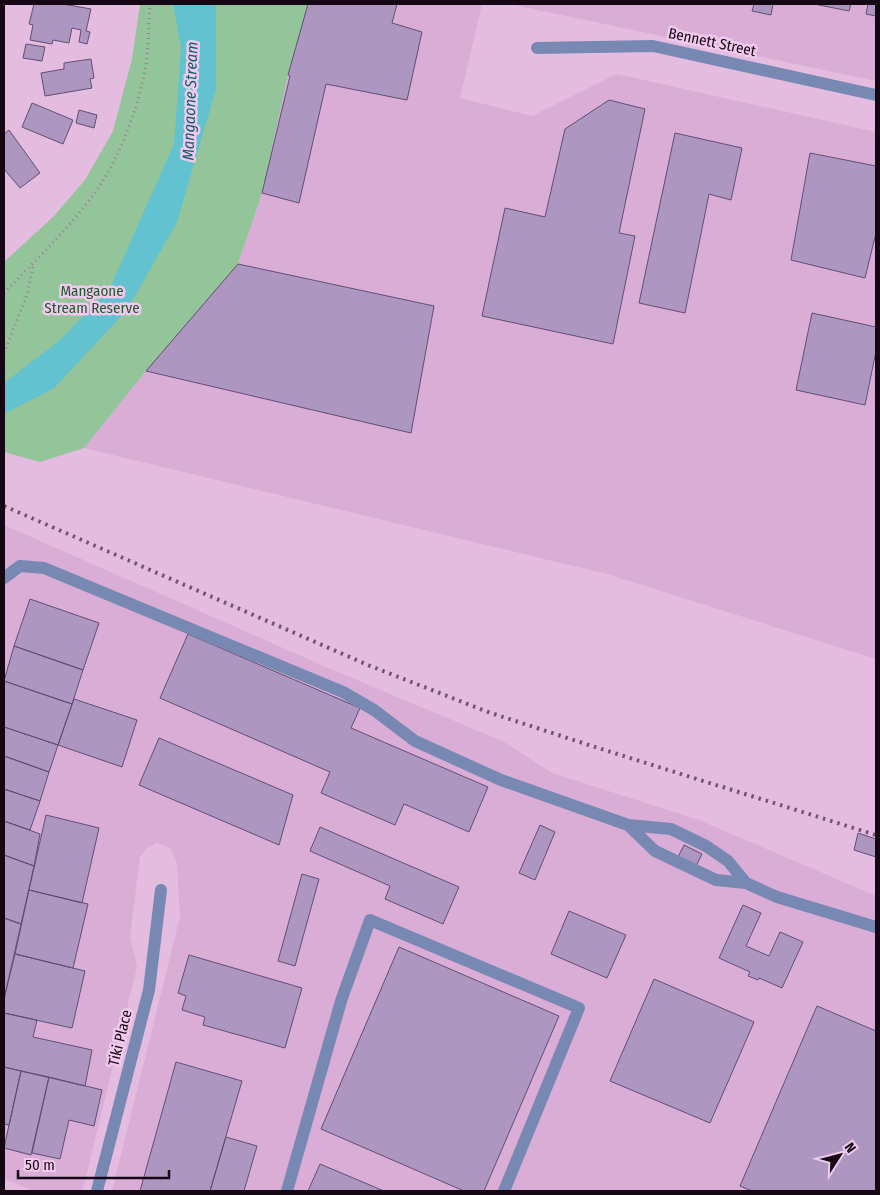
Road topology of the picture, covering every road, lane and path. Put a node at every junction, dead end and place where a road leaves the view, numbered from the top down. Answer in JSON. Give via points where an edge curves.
{"nodes":[{"id":1,"x":150,"y":4,"type":"edge"},
{"id":2,"x":538,"y":48,"type":"dead end"},
{"id":3,"x":876,"y":95,"type":"edge"},
{"id":4,"x":34,"y":263,"type":"junction"},
{"id":5,"x":4,"y":293,"type":"edge"},
{"id":6,"x":4,"y":354,"type":"edge"},
{"id":7,"x":4,"y":578,"type":"edge"},
{"id":8,"x":628,"y":825,"type":"junction"},
{"id":9,"x":746,"y":883,"type":"junction"},
{"id":10,"x":161,"y":890,"type":"dead end"},
{"id":11,"x":876,"y":927,"type":"edge"},
{"id":12,"x":97,"y":1191,"type":"edge"},
{"id":13,"x":288,"y":1191,"type":"edge"},
{"id":14,"x":504,"y":1191,"type":"edge"}],
"edges":[{"from":1,"to":4,"type":"path","via":[[143,80],[115,158],[101,184],[78,214]]},
{"from":2,"to":3,"type":"street","name":"Bennett Street","via":[[653,46]]},
{"from":4,"to":5,"type":"path"},
{"from":4,"to":6,"type":"path","via":[[27,295]]},
{"from":7,"to":8,"type":"street","via":[[20,566],[44,568],[343,692],[374,710],[414,741],[501,780]]},
{"from":8,"to":9,"type":"street","via":[[655,851],[716,880]]},
{"from":8,"to":9,"type":"street","via":[[671,829],[706,846],[728,861]]},
{"from":9,"to":11,"type":"street","via":[[778,897]]},
{"from":10,"to":12,"type":"street","name":"Tiki Place","via":[[149,990]]},
{"from":13,"to":14,"type":"street","via":[[341,1001],[370,920],[579,1008]]}]}
